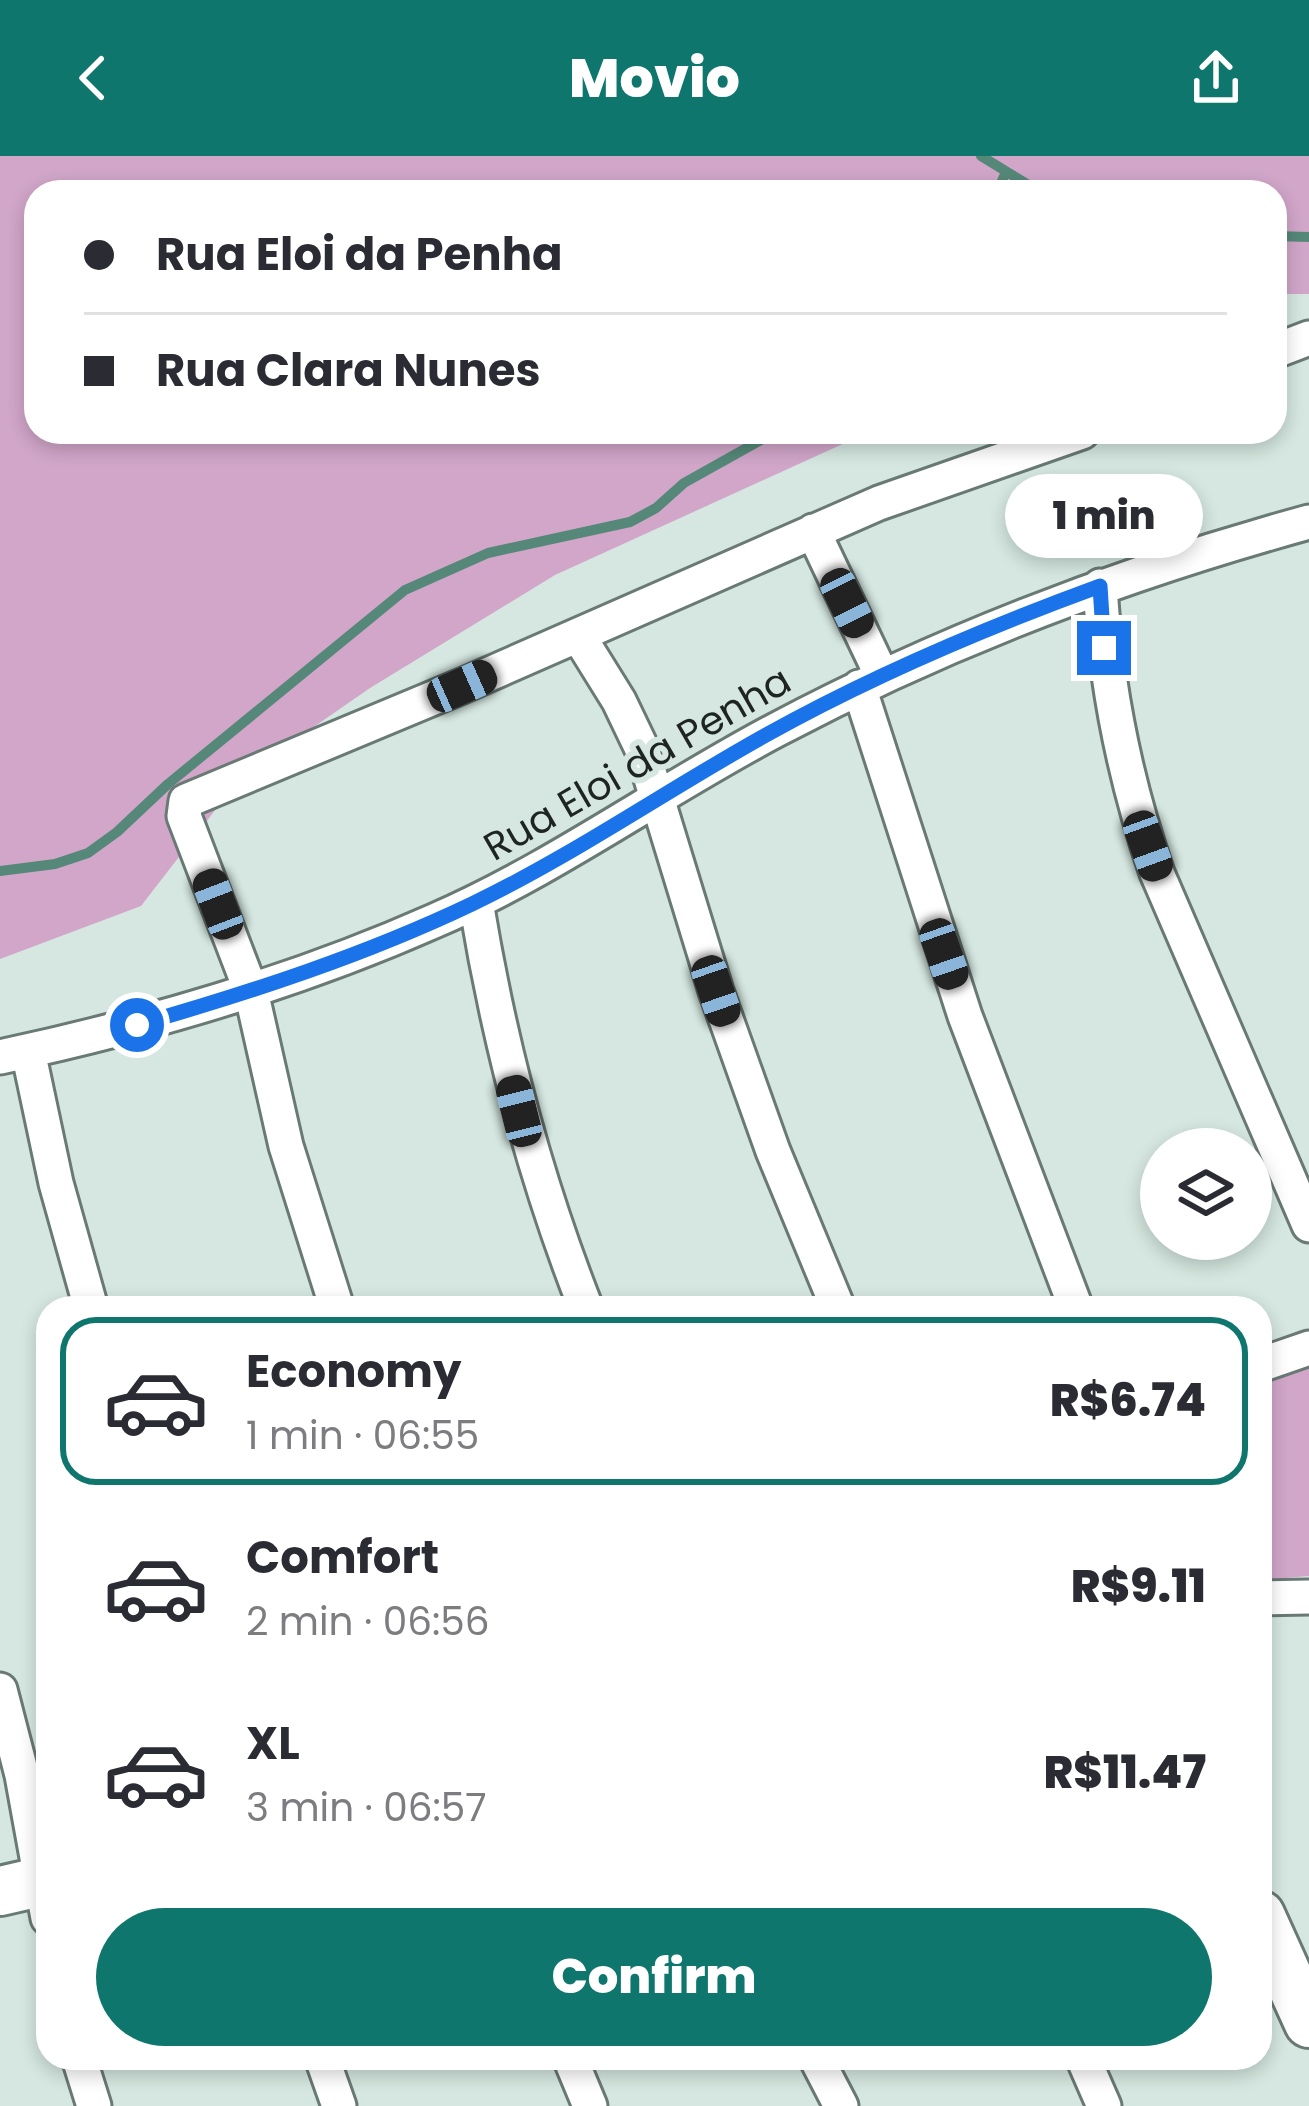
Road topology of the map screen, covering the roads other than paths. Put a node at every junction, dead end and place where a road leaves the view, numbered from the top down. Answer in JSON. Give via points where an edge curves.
{"nodes":[{"id":1,"x":1048,"y":444,"type":"edge"},
{"id":2,"x":1309,"y":522,"type":"edge"},
{"id":3,"x":812,"y":531,"type":"junction"},
{"id":4,"x":1100,"y":586,"type":"junction"},
{"id":5,"x":578,"y":635,"type":"junction"},
{"id":6,"x":870,"y":682,"type":"junction"},
{"id":7,"x":658,"y":798,"type":"junction"},
{"id":8,"x":476,"y":902,"type":"junction"},
{"id":9,"x":251,"y":991,"type":"junction"},
{"id":10,"x":14,"y":1054,"type":"edge"},
{"id":11,"x":1309,"y":1226,"type":"edge"},
{"id":12,"x":88,"y":1296,"type":"edge"},
{"id":13,"x":333,"y":1296,"type":"edge"},
{"id":14,"x":581,"y":1296,"type":"edge"},
{"id":15,"x":833,"y":1296,"type":"edge"},
{"id":16,"x":1071,"y":1296,"type":"edge"},
{"id":17,"x":1309,"y":1348,"type":"edge"},
{"id":18,"x":1272,"y":1361,"type":"edge"},
{"id":19,"x":1272,"y":1598,"type":"edge"},
{"id":20,"x":1309,"y":1598,"type":"edge"},
{"id":21,"x":0,"y":1690,"type":"edge"},
{"id":22,"x":34,"y":1892,"type":"edge"},
{"id":23,"x":1272,"y":1941,"type":"edge"},
{"id":24,"x":1309,"y":2023,"type":"edge"},
{"id":25,"x":83,"y":2070,"type":"edge"},
{"id":26,"x":326,"y":2070,"type":"edge"},
{"id":27,"x":575,"y":2070,"type":"edge"},
{"id":28,"x":822,"y":2070,"type":"edge"},
{"id":29,"x":1089,"y":2070,"type":"edge"},
{"id":30,"x":94,"y":2106,"type":"edge"},
{"id":31,"x":339,"y":2106,"type":"edge"},
{"id":32,"x":590,"y":2106,"type":"edge"},
{"id":33,"x":842,"y":2106,"type":"edge"},
{"id":34,"x":1104,"y":2106,"type":"edge"}],
"edges":[{"from":1,"to":3,"type":"street"},
{"from":2,"to":4,"type":"street","name":"Rua Eloi da Penha"},
{"from":3,"to":5,"type":"street"},
{"from":3,"to":6,"type":"street"},
{"from":4,"to":6,"type":"street","name":"Rua Eloi da Penha"},
{"from":4,"to":11,"type":"street","via":[[1112,709],[1138,819]]},
{"from":5,"to":7,"type":"street","via":[[631,725]]},
{"from":5,"to":9,"type":"street","via":[[186,800],[184,816]]},
{"from":6,"to":7,"type":"street","name":"Rua Eloi da Penha"},
{"from":6,"to":16,"type":"street","via":[[959,997]]},
{"from":7,"to":8,"type":"street","name":"Rua Eloi da Penha"},
{"from":7,"to":15,"type":"street","via":[[722,1011]]},
{"from":8,"to":9,"type":"street","name":"Rua Eloi da Penha"},
{"from":8,"to":14,"type":"street","via":[[519,1111]]},
{"from":9,"to":10,"type":"street","name":"Rua Eloi da Penha"},
{"from":9,"to":13,"type":"street","via":[[286,1146]]},
{"from":10,"to":12,"type":"street"},
{"from":17,"to":18,"type":"street"},
{"from":19,"to":20,"type":"street"},
{"from":21,"to":22,"type":"street","via":[[22,1775]]},
{"from":23,"to":24,"type":"street"},
{"from":25,"to":30,"type":"street"},
{"from":26,"to":31,"type":"street"},
{"from":27,"to":32,"type":"street"},
{"from":28,"to":33,"type":"street"},
{"from":29,"to":34,"type":"street"}]}
